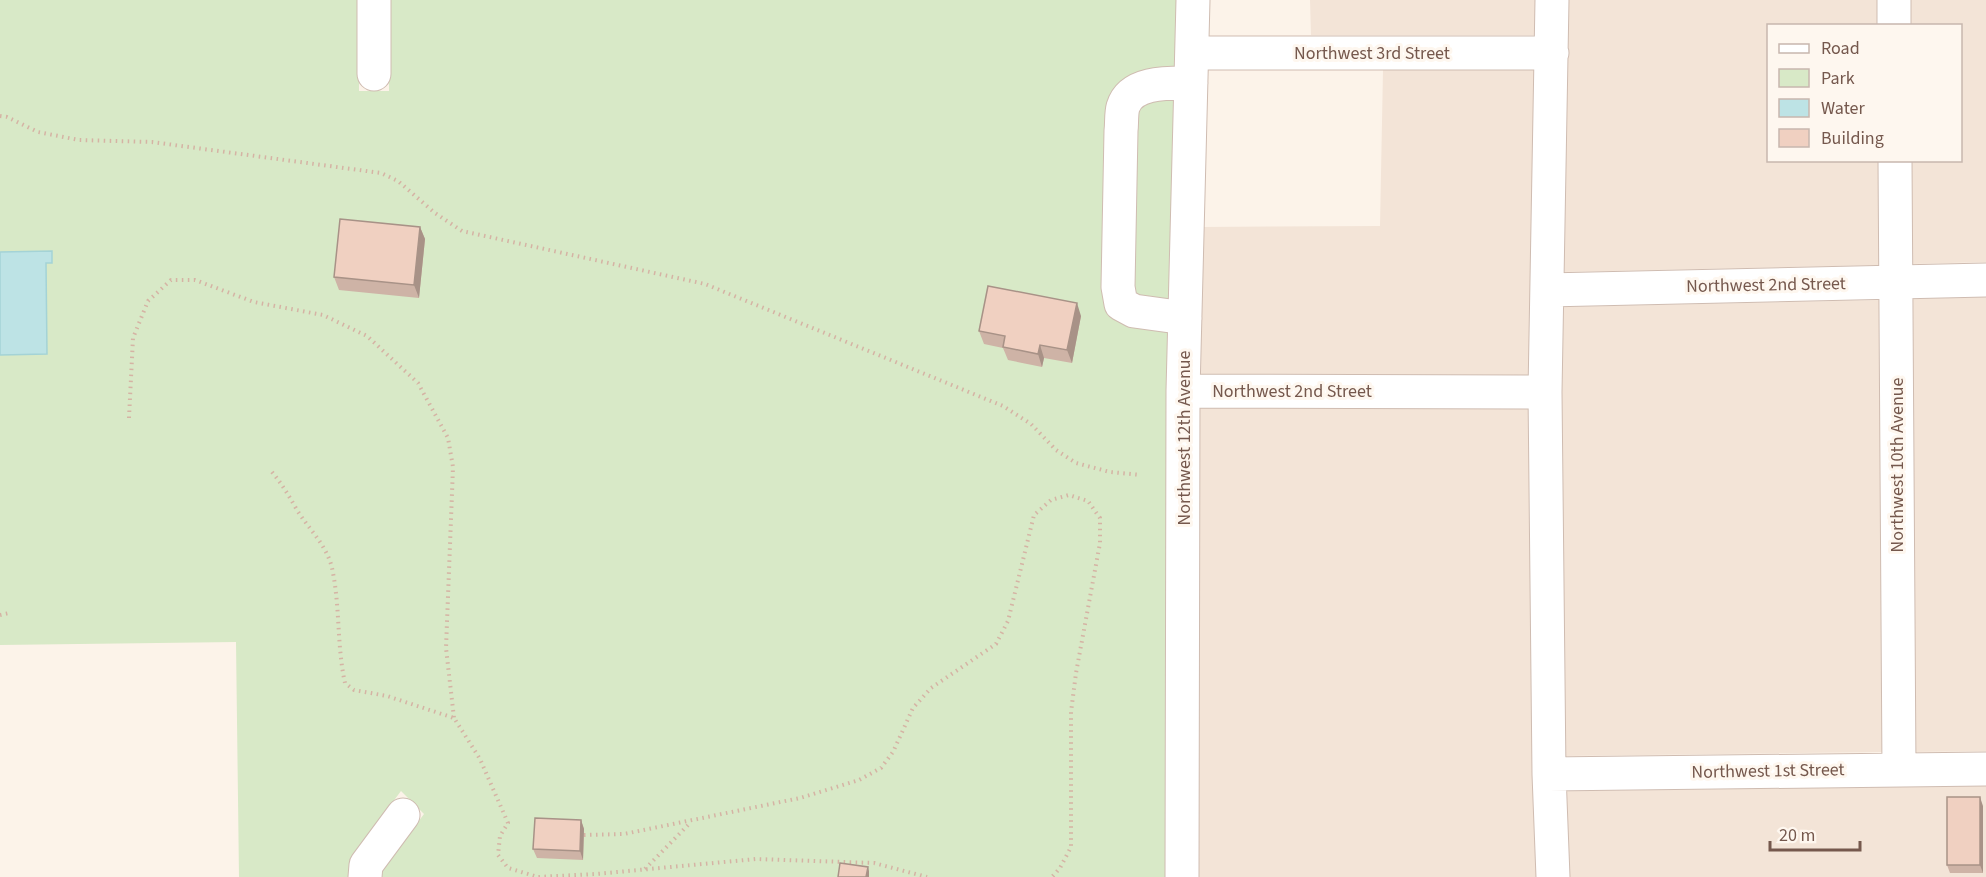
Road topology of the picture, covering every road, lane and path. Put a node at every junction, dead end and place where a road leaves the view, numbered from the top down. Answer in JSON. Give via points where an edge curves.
{"nodes":[{"id":1,"x":374,"y":0,"type":"edge"},
{"id":2,"x":1193,"y":0,"type":"edge"},
{"id":3,"x":1552,"y":0,"type":"edge"},
{"id":4,"x":1894,"y":0,"type":"edge"},
{"id":5,"x":1894,"y":24,"type":"edge"},
{"id":6,"x":1552,"y":53,"type":"junction"},
{"id":7,"x":1191,"y":68,"type":"junction"},
{"id":8,"x":374,"y":74,"type":"dead end"},
{"id":9,"x":0,"y":114,"type":"edge"},
{"id":10,"x":1896,"y":162,"type":"edge"},
{"id":11,"x":1986,"y":280,"type":"edge"},
{"id":12,"x":1896,"y":282,"type":"junction"},
{"id":13,"x":1547,"y":290,"type":"junction"},
{"id":14,"x":1185,"y":318,"type":"junction"},
{"id":15,"x":1183,"y":391,"type":"junction"},
{"id":16,"x":1545,"y":392,"type":"junction"},
{"id":17,"x":129,"y":418,"type":"dead end"},
{"id":18,"x":272,"y":471,"type":"dead end"},
{"id":19,"x":1141,"y":475,"type":"dead end"},
{"id":20,"x":9,"y":613,"type":"dead end"},
{"id":21,"x":0,"y":615,"type":"edge"},
{"id":22,"x":454,"y":718,"type":"junction"},
{"id":23,"x":1986,"y":768,"type":"edge"},
{"id":24,"x":1899,"y":770,"type":"junction"},
{"id":25,"x":1549,"y":774,"type":"junction"},
{"id":26,"x":403,"y":815,"type":"dead end"},
{"id":27,"x":692,"y":821,"type":"junction"},
{"id":28,"x":584,"y":835,"type":"dead end"},
{"id":29,"x":645,"y":870,"type":"junction"},
{"id":30,"x":365,"y":877,"type":"edge"},
{"id":31,"x":927,"y":877,"type":"edge"},
{"id":32,"x":1052,"y":877,"type":"edge"},
{"id":33,"x":1182,"y":877,"type":"edge"},
{"id":34,"x":1553,"y":877,"type":"edge"}],
"edges":[{"from":1,"to":8,"type":"street"},
{"from":2,"to":7,"type":"street","name":"Northwest 12th Avenue"},
{"from":3,"to":6,"type":"street"},
{"from":4,"to":5,"type":"street"},
{"from":6,"to":7,"type":"street","name":"Northwest 3rd Street"},
{"from":6,"to":13,"type":"street"},
{"from":7,"to":14,"type":"street","name":"Northwest 12th Avenue"},
{"from":7,"to":14,"type":"street","name":"Northwest 3rd Street","via":[[1133,93],[1124,105],[1121,153],[1121,304],[1134,311]]},
{"from":9,"to":19,"type":"path","via":[[38,132],[79,140],[152,142],[381,173],[399,181],[462,231],[705,284],[1003,406],[1031,424],[1056,450],[1076,463]]},
{"from":10,"to":12,"type":"street","name":"Northwest 10th Avenue"},
{"from":11,"to":12,"type":"street","name":"Northwest 2nd Street"},
{"from":12,"to":13,"type":"street","name":"Northwest 2nd Street"},
{"from":12,"to":24,"type":"street","name":"Northwest 10th Avenue"},
{"from":13,"to":16,"type":"street"},
{"from":14,"to":15,"type":"street","name":"Northwest 12th Avenue"},
{"from":15,"to":16,"type":"street","name":"Northwest 2nd Street"},
{"from":15,"to":33,"type":"street","name":"Northwest 12th Avenue"},
{"from":16,"to":25,"type":"street"},
{"from":17,"to":22,"type":"path","via":[[133,338],[148,301],[171,280],[195,280],[254,302],[324,315],[367,336],[410,375],[448,438],[453,466],[446,648]]},
{"from":18,"to":22,"type":"path","via":[[329,557],[345,683],[354,690],[387,696]]},
{"from":20,"to":21,"type":"path"},
{"from":22,"to":29,"type":"path","via":[[480,759],[508,823],[500,836],[498,855],[508,868],[538,877]]},
{"from":23,"to":24,"type":"street","name":"Northwest 1st Street"},
{"from":24,"to":25,"type":"street","name":"Northwest 1st Street"},
{"from":25,"to":34,"type":"street"},
{"from":26,"to":30,"type":"street","via":[[366,865]]},
{"from":27,"to":28,"type":"path","via":[[624,834]]},
{"from":27,"to":29,"type":"path"},
{"from":27,"to":32,"type":"path","via":[[800,798],[859,780],[881,768],[893,752],[913,708],[931,688],[996,644],[1008,621],[1034,515],[1051,500],[1070,495],[1088,501],[1100,518],[1100,543],[1071,712],[1071,847]]},
{"from":29,"to":31,"type":"path","via":[[756,859],[874,863]]}]}
